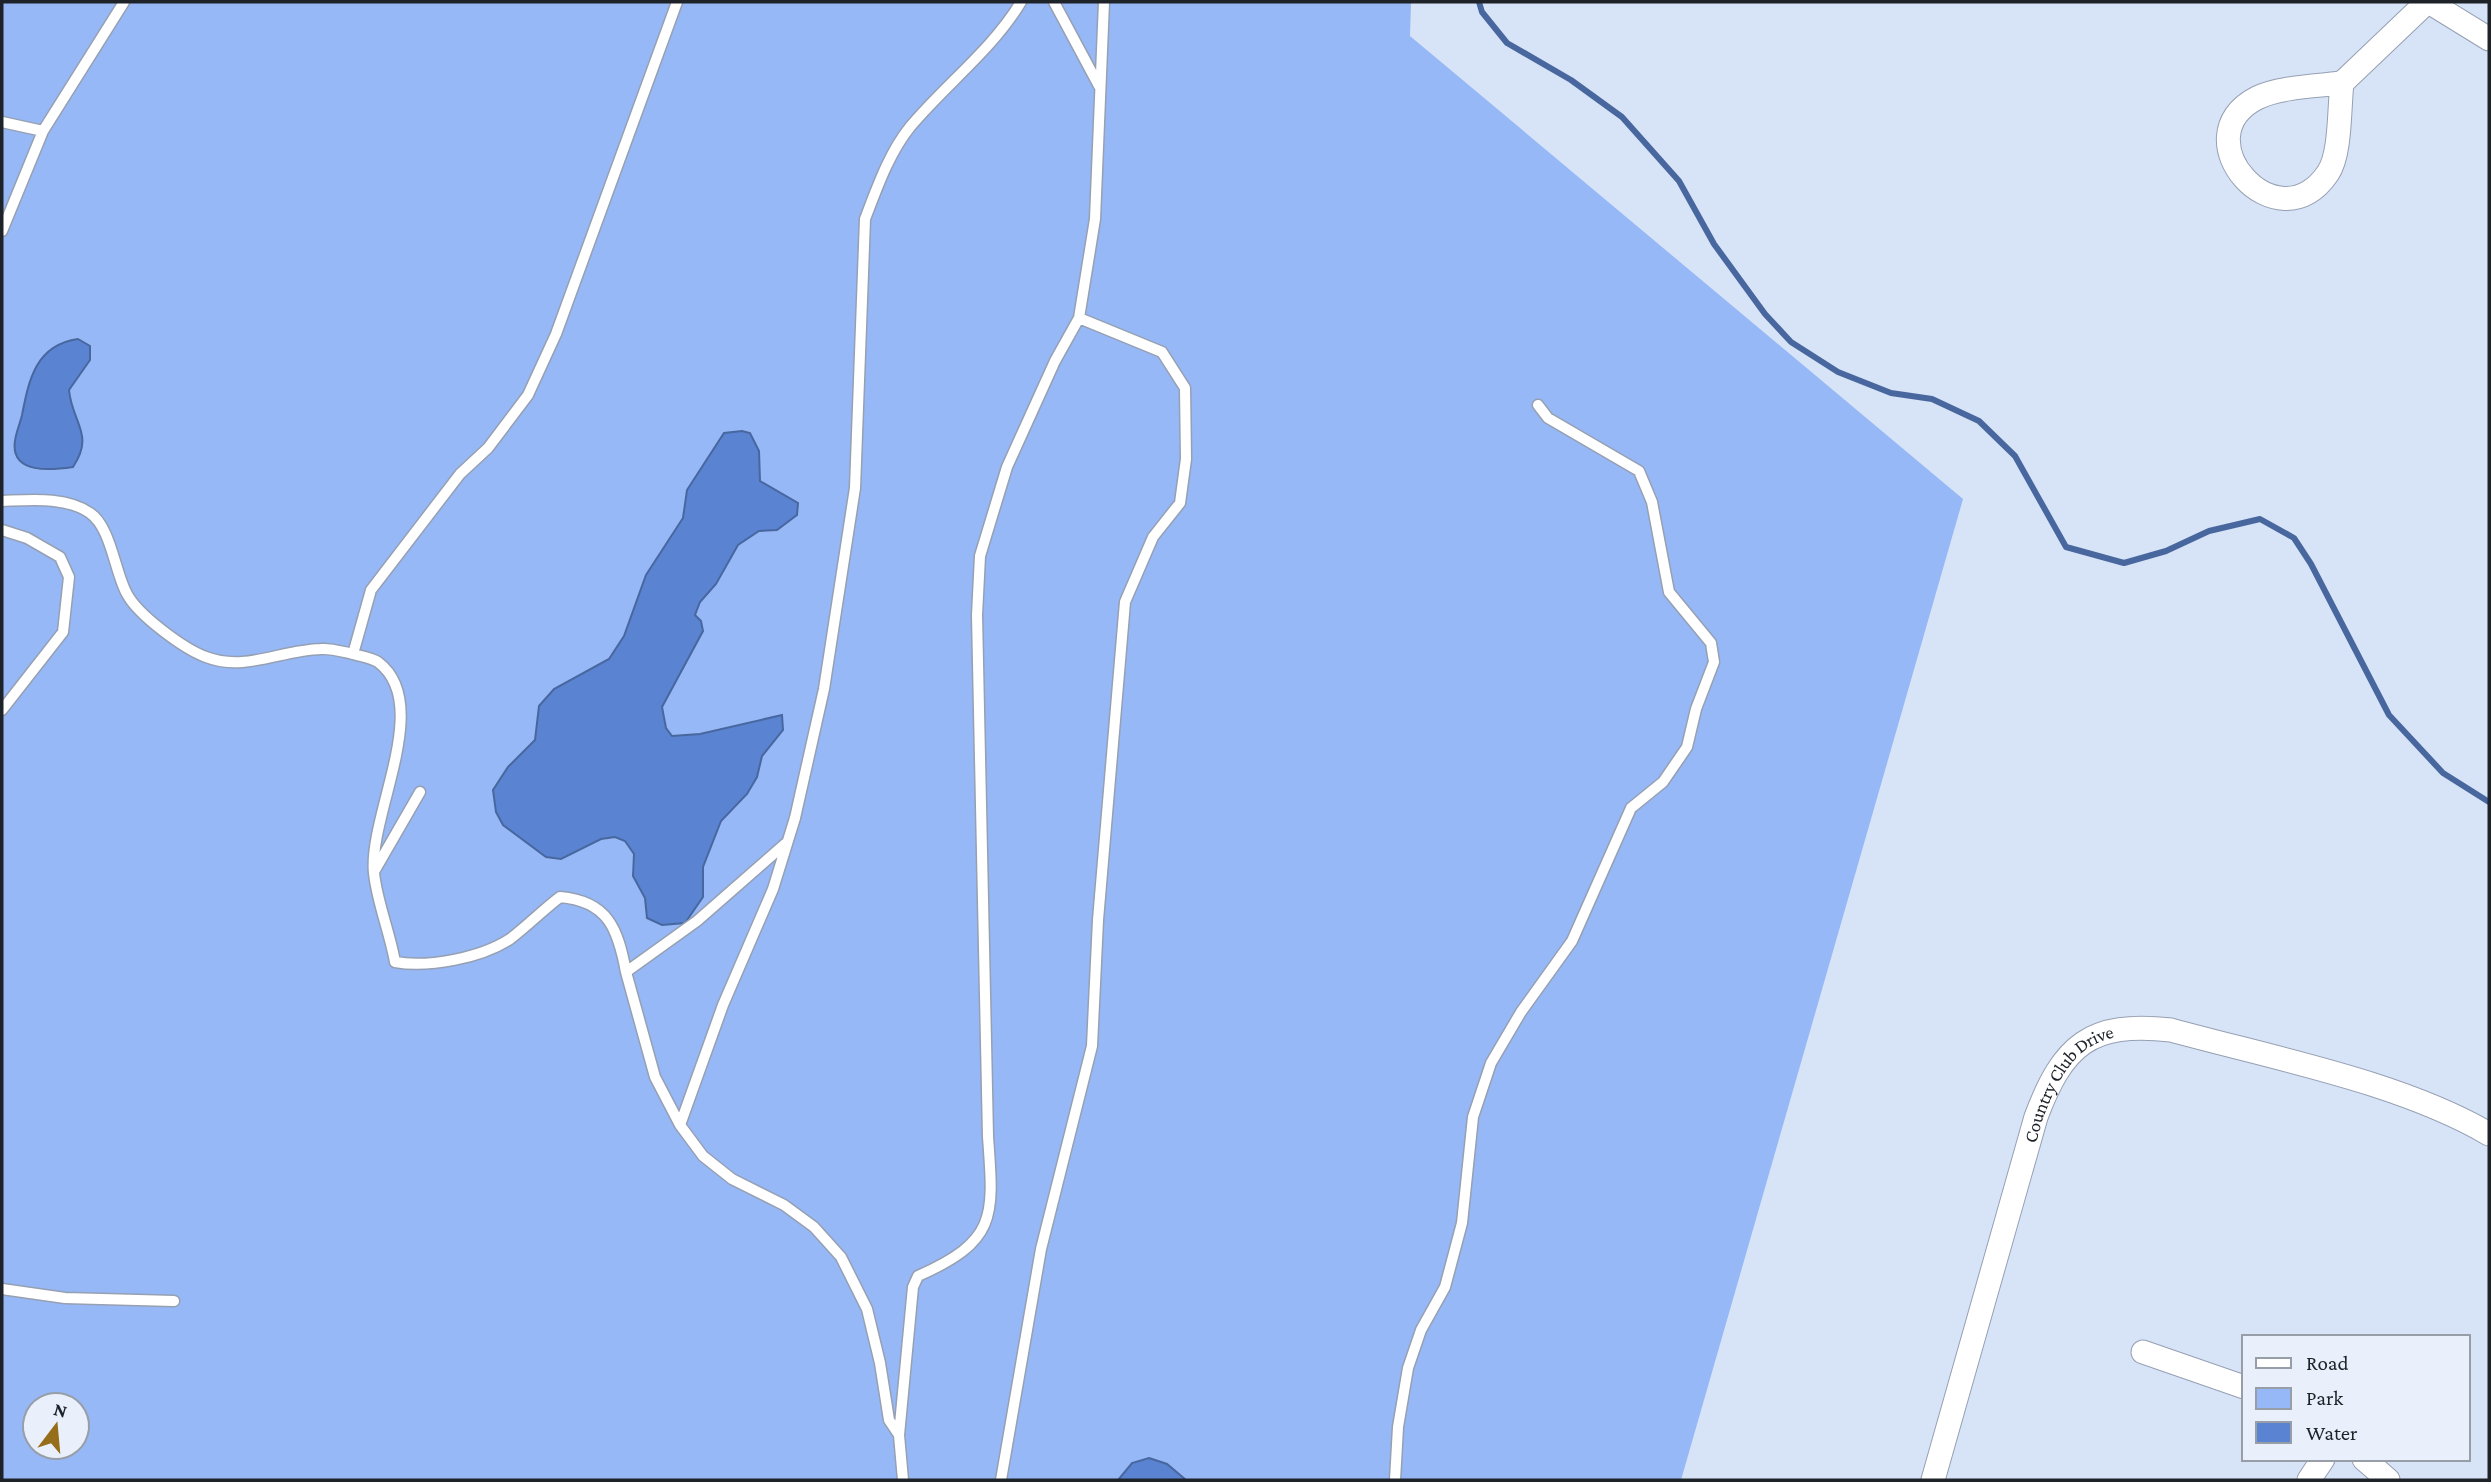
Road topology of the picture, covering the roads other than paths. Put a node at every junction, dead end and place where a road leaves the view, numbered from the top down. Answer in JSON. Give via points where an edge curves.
{"nodes":[{"id":1,"x":124,"y":2,"type":"edge"},
{"id":2,"x":677,"y":2,"type":"edge"},
{"id":3,"x":1021,"y":2,"type":"edge"},
{"id":4,"x":1054,"y":2,"type":"edge"},
{"id":5,"x":1104,"y":2,"type":"edge"},
{"id":6,"x":2428,"y":2,"type":"edge"},
{"id":7,"x":2489,"y":38,"type":"edge"},
{"id":8,"x":2342,"y":83,"type":"junction"},
{"id":9,"x":1100,"y":88,"type":"junction"},
{"id":10,"x":2,"y":122,"type":"edge"},
{"id":11,"x":43,"y":131,"type":"junction"},
{"id":12,"x":2,"y":231,"type":"edge"},
{"id":13,"x":1079,"y":318,"type":"junction"},
{"id":14,"x":1538,"y":405,"type":"dead end"},
{"id":15,"x":2,"y":501,"type":"edge"},
{"id":16,"x":2,"y":530,"type":"edge"},
{"id":17,"x":352,"y":654,"type":"junction"},
{"id":18,"x":2,"y":710,"type":"edge"},
{"id":19,"x":420,"y":792,"type":"dead end"},
{"id":20,"x":785,"y":844,"type":"junction"},
{"id":21,"x":373,"y":873,"type":"junction"},
{"id":22,"x":626,"y":972,"type":"junction"},
{"id":23,"x":680,"y":1125,"type":"junction"},
{"id":24,"x":2489,"y":1134,"type":"edge"},
{"id":25,"x":2,"y":1289,"type":"edge"},
{"id":26,"x":174,"y":1301,"type":"dead end"},
{"id":27,"x":2143,"y":1352,"type":"dead end"},
{"id":28,"x":2242,"y":1386,"type":"edge"},
{"id":29,"x":899,"y":1435,"type":"junction"},
{"id":30,"x":2322,"y":1461,"type":"edge"},
{"id":31,"x":2366,"y":1461,"type":"edge"},
{"id":32,"x":903,"y":1480,"type":"edge"},
{"id":33,"x":1001,"y":1480,"type":"edge"},
{"id":34,"x":1395,"y":1480,"type":"edge"},
{"id":35,"x":1933,"y":1480,"type":"edge"},
{"id":36,"x":2309,"y":1480,"type":"edge"},
{"id":37,"x":2388,"y":1480,"type":"edge"}],
"edges":[{"from":1,"to":11,"type":"lane"},
{"from":2,"to":17,"type":"lane","via":[[556,334],[528,396],[488,448],[460,474],[371,590]]},
{"from":3,"to":20,"type":"lane","via":[[1006,28],[909,129],[880,180],[865,219],[855,488],[824,689]]},
{"from":4,"to":9,"type":"lane"},
{"from":5,"to":9,"type":"lane"},
{"from":6,"to":7,"type":"street"},
{"from":6,"to":8,"type":"street"},
{"from":8,"to":8,"type":"street","via":[[2271,92],[2242,110],[2233,125],[2231,159],[2250,187],[2283,198],[2317,186],[2336,155]]},
{"from":9,"to":13,"type":"lane","via":[[1095,219]]},
{"from":10,"to":11,"type":"lane"},
{"from":11,"to":12,"type":"lane"},
{"from":13,"to":29,"type":"lane","via":[[1007,467],[980,556],[988,1137],[993,1198],[978,1240],[955,1260],[918,1276],[913,1287]]},
{"from":13,"to":33,"type":"lane","via":[[1162,352],[1185,388],[1186,459],[1180,503],[1153,537],[1125,602],[1092,1046],[1041,1249]]},
{"from":14,"to":34,"type":"lane","via":[[1548,418],[1639,471],[1652,502],[1669,593],[1711,643],[1714,662],[1686,747],[1663,782],[1631,808],[1572,941],[1491,1063],[1472,1117],[1462,1223],[1445,1287],[1421,1330],[1408,1368]]},
{"from":15,"to":17,"type":"lane","via":[[39,499],[79,506],[93,515],[128,596],[165,632],[205,657],[238,665],[322,649]]},
{"from":16,"to":18,"type":"lane","via":[[61,557],[69,577],[63,632]]},
{"from":17,"to":21,"type":"lane","via":[[377,662],[396,685],[402,715],[380,813]]},
{"from":19,"to":21,"type":"lane"},
{"from":20,"to":22,"type":"lane","via":[[697,921]]},
{"from":20,"to":23,"type":"lane","via":[[773,889],[723,1004]]},
{"from":21,"to":22,"type":"lane","via":[[395,962],[418,967],[461,958],[508,940],[560,897],[584,899],[607,918],[620,938]]},
{"from":22,"to":23,"type":"lane","via":[[655,1077]]},
{"from":23,"to":29,"type":"lane","via":[[703,1156],[732,1179],[784,1205],[814,1227],[841,1257],[867,1309],[889,1419]]},
{"from":24,"to":35,"type":"street","name":"Country Club Drive","via":[[2444,1110],[2385,1089],[2171,1030],[2141,1027],[2110,1031],[2085,1041],[2057,1069],[2036,1118]]},
{"from":25,"to":26,"type":"lane","via":[[65,1298]]},
{"from":27,"to":28,"type":"street"},
{"from":29,"to":32,"type":"lane"},
{"from":30,"to":36,"type":"street"},
{"from":31,"to":37,"type":"street"}]}
